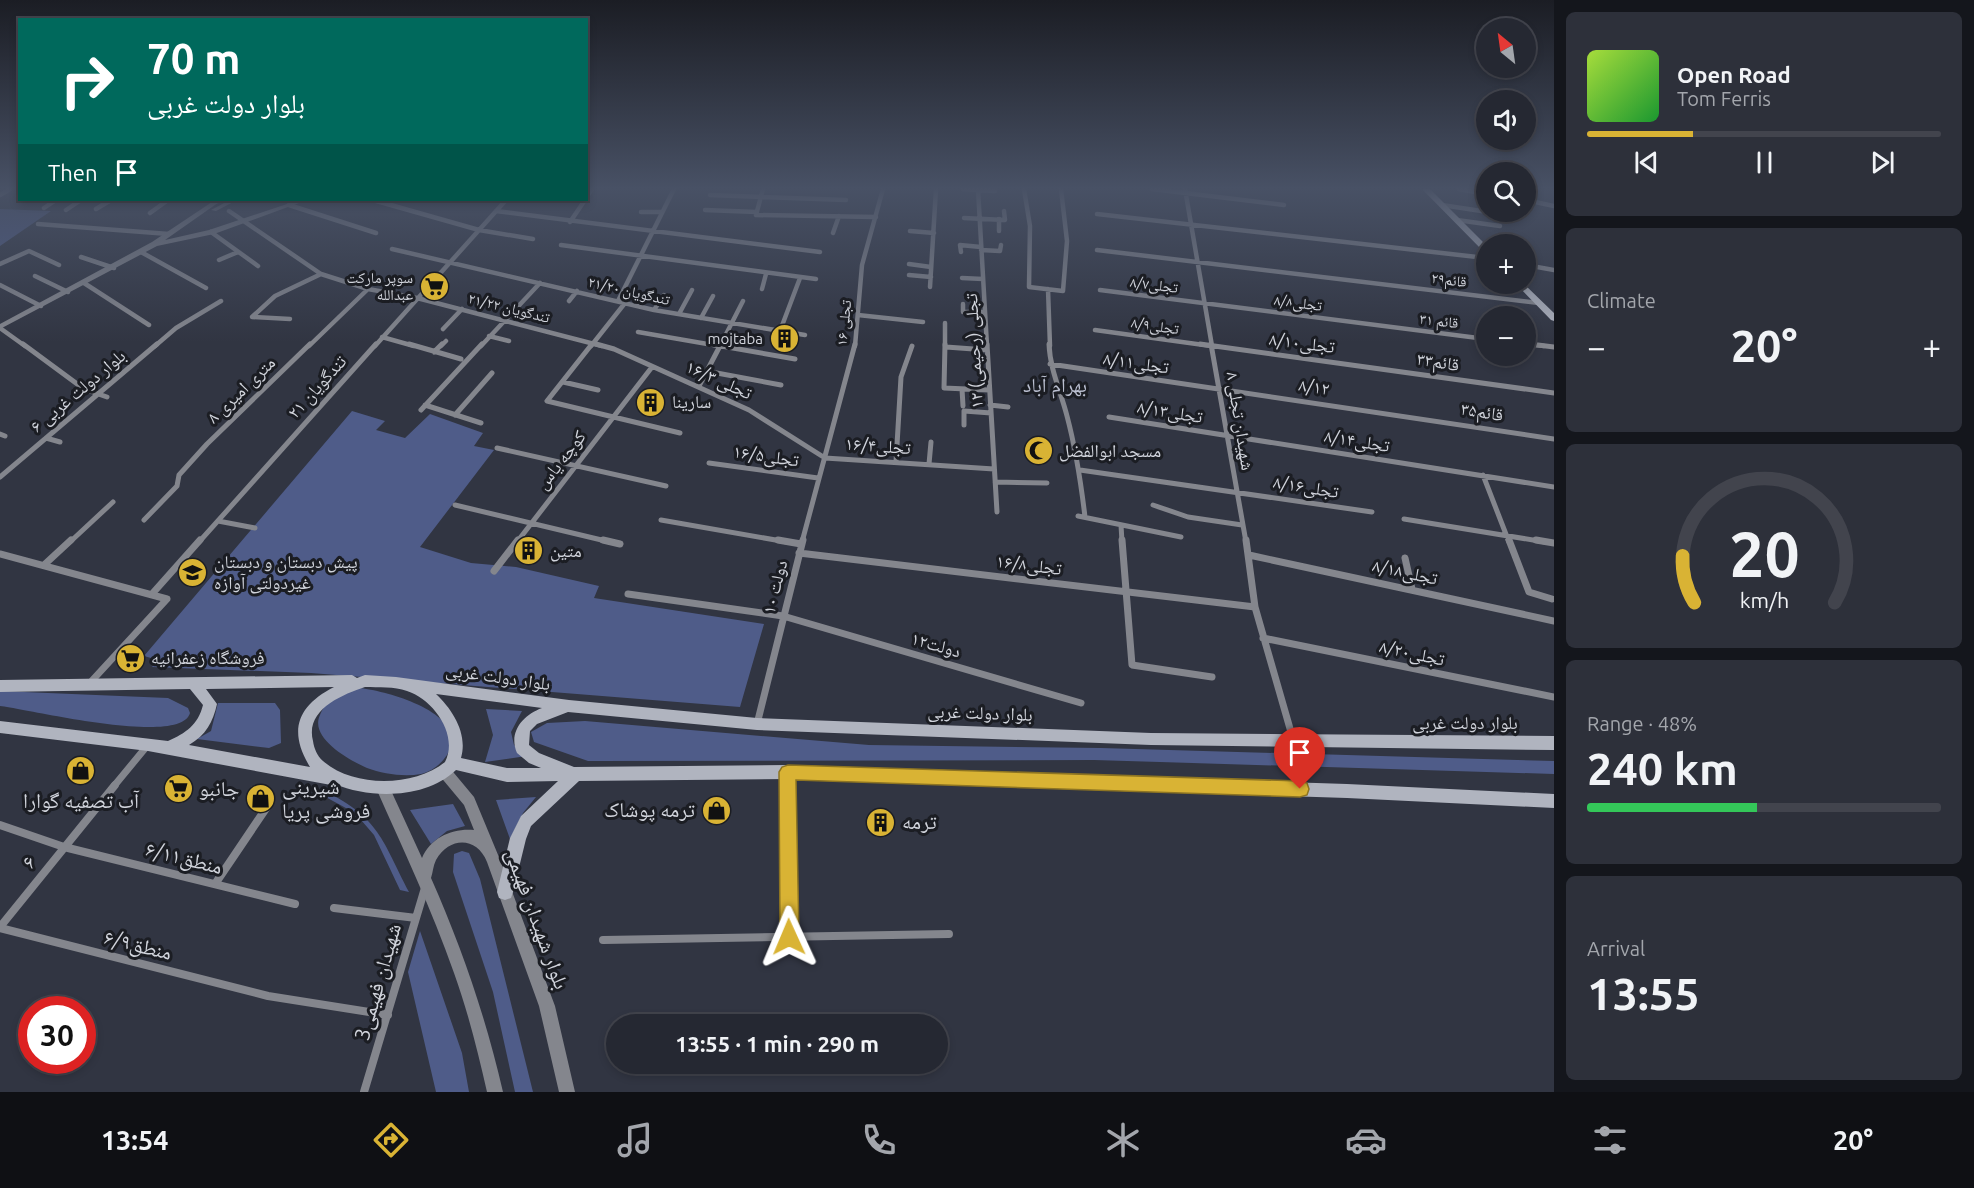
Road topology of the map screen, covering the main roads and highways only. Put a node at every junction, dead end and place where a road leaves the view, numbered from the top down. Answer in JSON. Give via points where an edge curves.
{"nodes":[{"id":1,"x":1531,"y":294,"type":"edge"},
{"id":2,"x":1546,"y":308,"type":"edge"},
{"id":3,"x":1554,"y":318,"type":"edge"},
{"id":4,"x":365,"y":681,"type":"junction"},
{"id":5,"x":194,"y":684,"type":"junction"},
{"id":6,"x":407,"y":684,"type":"junction"},
{"id":7,"x":0,"y":686,"type":"edge"},
{"id":8,"x":569,"y":706,"type":"junction"},
{"id":9,"x":0,"y":727,"type":"edge"},
{"id":10,"x":1554,"y":743,"type":"edge"},
{"id":11,"x":169,"y":748,"type":"junction"},
{"id":12,"x":449,"y":767,"type":"junction"},
{"id":13,"x":575,"y":775,"type":"junction"},
{"id":14,"x":339,"y":779,"type":"junction"},
{"id":15,"x":1554,"y":801,"type":"edge"},
{"id":16,"x":505,"y":892,"type":"road end"}],
"edges":[{"from":1,"to":2,"type":"main road"},
{"from":2,"to":3,"type":"main road"},
{"from":4,"to":5,"type":"main road"},
{"from":4,"to":6,"type":"main road"},
{"from":4,"to":14,"type":"main road","via":[[339,689],[319,702],[306,720],[303,738],[310,755],[317,765]]},
{"from":5,"to":7,"type":"main road"},
{"from":5,"to":11,"type":"main road","via":[[210,704],[206,722],[190,739]]},
{"from":6,"to":8,"type":"main road","name":"بلوار دولت غربی"},
{"from":6,"to":12,"type":"main road","via":[[432,699],[451,724],[456,739]]},
{"from":8,"to":10,"type":"main road","name":"بلوار دولت غربی","via":[[757,724],[1150,739]]},
{"from":8,"to":13,"type":"main road","via":[[528,721],[520,734],[522,748],[534,758]]},
{"from":9,"to":11,"type":"main road"},
{"from":11,"to":14,"type":"main road"},
{"from":12,"to":13,"type":"main road","via":[[507,775]]},
{"from":12,"to":14,"type":"main road","via":[[421,783],[383,788]]},
{"from":13,"to":15,"type":"main road","via":[[788,772]]},
{"from":13,"to":16,"type":"main road","via":[[526,821]]}]}
